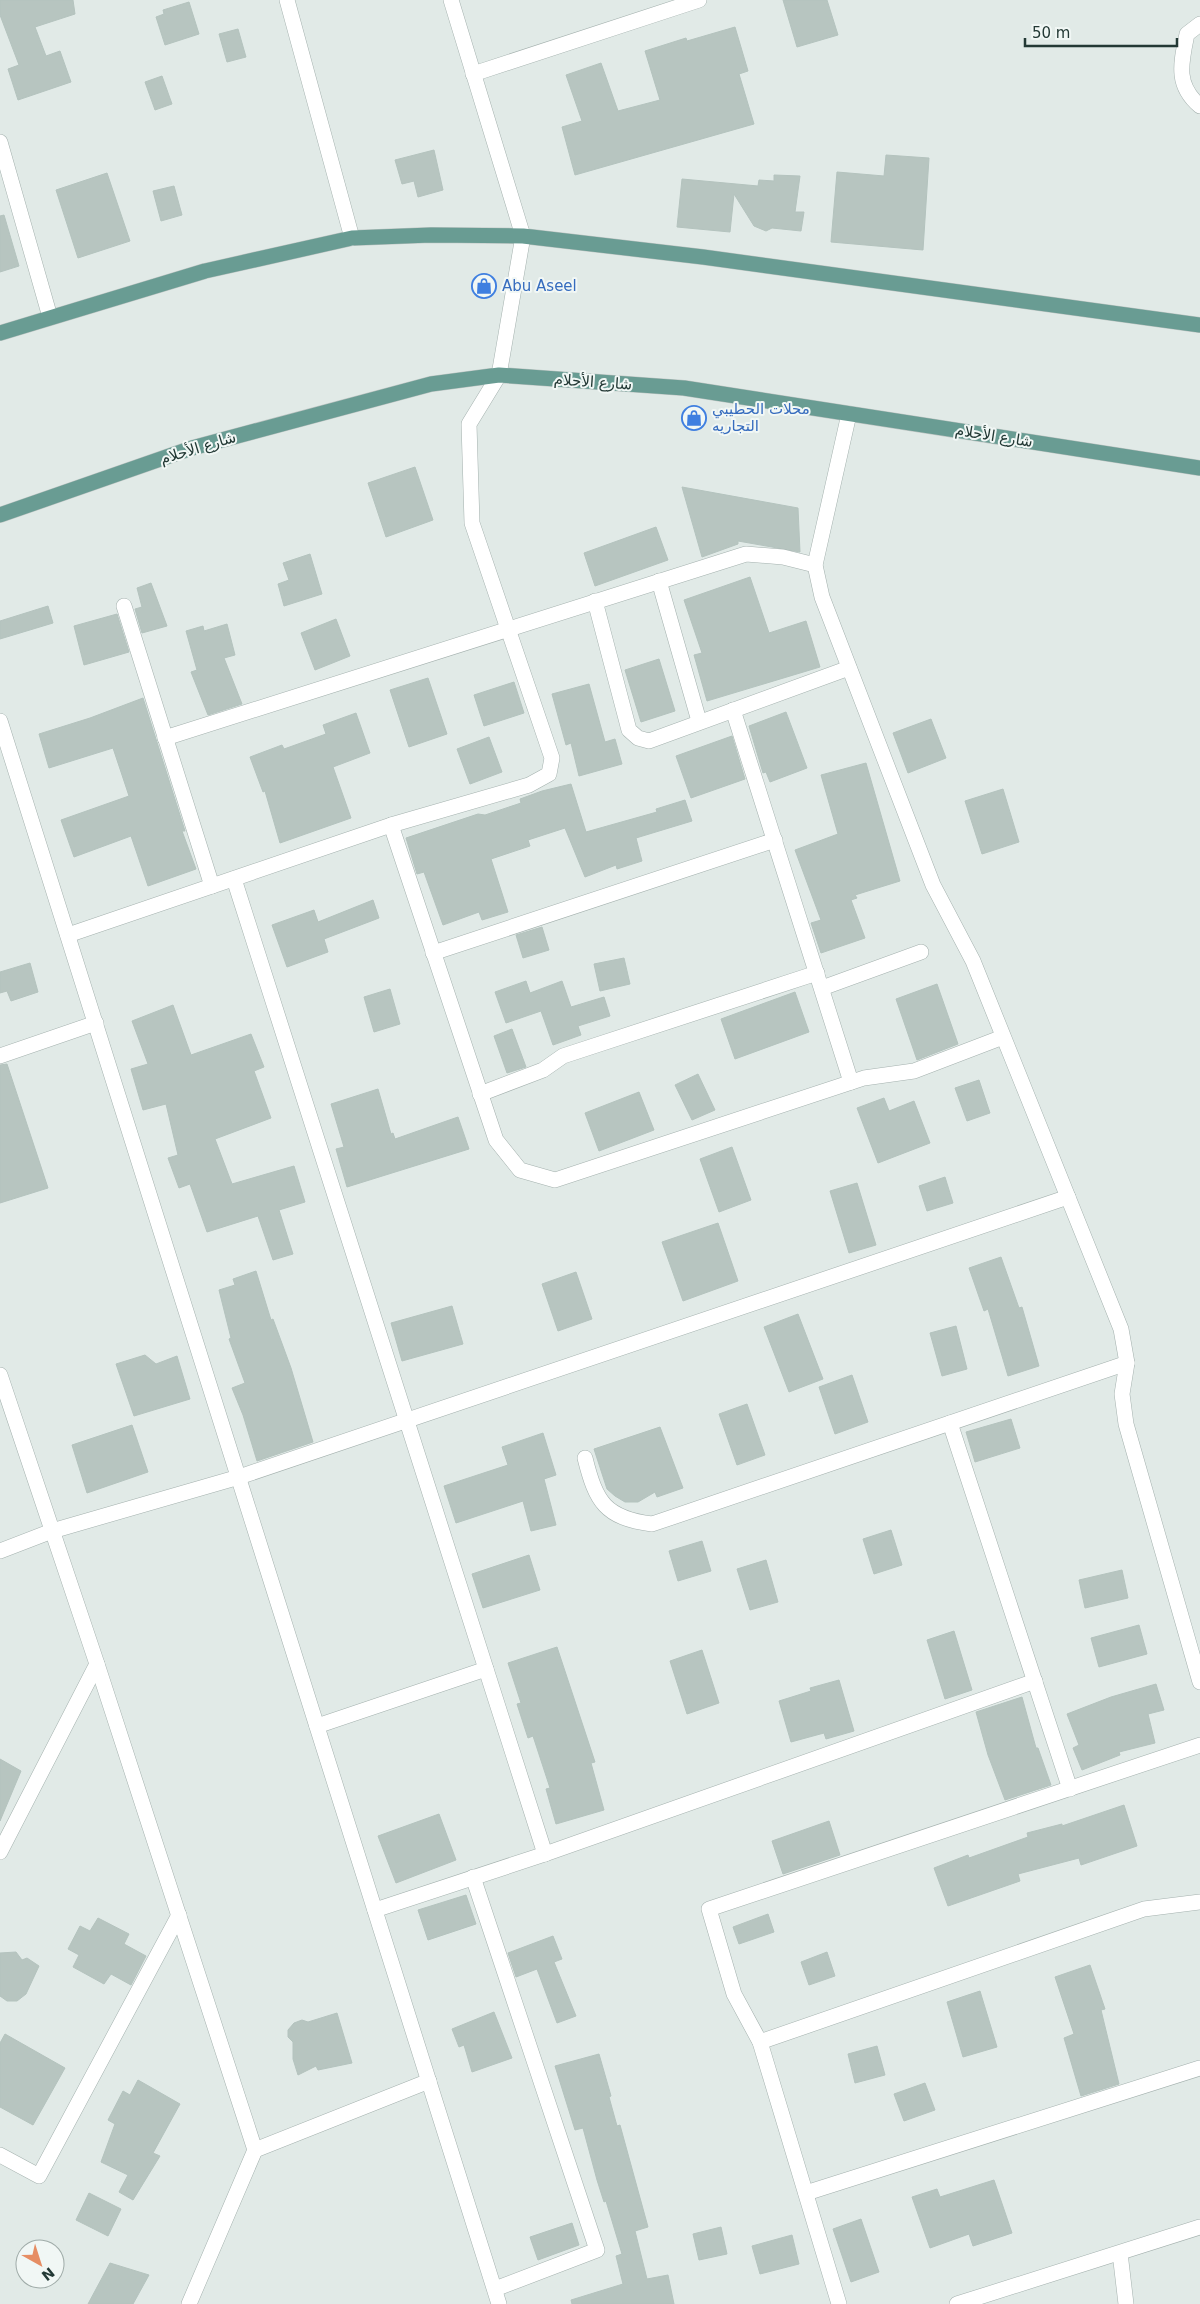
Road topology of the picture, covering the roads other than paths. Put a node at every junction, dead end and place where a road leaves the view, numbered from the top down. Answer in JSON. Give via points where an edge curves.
{"nodes":[{"id":1,"x":287,"y":0,"type":"edge"},
{"id":2,"x":450,"y":0,"type":"edge"},
{"id":3,"x":699,"y":0,"type":"edge"},
{"id":4,"x":1200,"y":24,"type":"edge"},
{"id":5,"x":473,"y":74,"type":"junction"},
{"id":6,"x":1200,"y":106,"type":"edge"},
{"id":7,"x":0,"y":142,"type":"edge"},
{"id":8,"x":523,"y":236,"type":"junction"},
{"id":9,"x":352,"y":238,"type":"junction"},
{"id":10,"x":50,"y":317,"type":"junction"},
{"id":11,"x":1200,"y":325,"type":"edge"},
{"id":12,"x":0,"y":333,"type":"edge"},
{"id":13,"x":499,"y":375,"type":"junction"},
{"id":14,"x":849,"y":414,"type":"junction"},
{"id":15,"x":1200,"y":468,"type":"edge"},
{"id":16,"x":0,"y":515,"type":"edge"},
{"id":17,"x":815,"y":565,"type":"junction"},
{"id":18,"x":659,"y":581,"type":"junction"},
{"id":19,"x":595,"y":602,"type":"junction"},
{"id":20,"x":124,"y":606,"type":"dead end"},
{"id":21,"x":508,"y":629,"type":"junction"},
{"id":22,"x":849,"y":668,"type":"junction"},
{"id":23,"x":733,"y":710,"type":"junction"},
{"id":24,"x":0,"y":721,"type":"edge"},
{"id":25,"x":699,"y":721,"type":"junction"},
{"id":26,"x":165,"y":738,"type":"junction"},
{"id":27,"x":391,"y":825,"type":"junction"},
{"id":28,"x":775,"y":840,"type":"junction"},
{"id":29,"x":234,"y":879,"type":"junction"},
{"id":30,"x":212,"y":886,"type":"junction"},
{"id":31,"x":68,"y":935,"type":"junction"},
{"id":32,"x":921,"y":952,"type":"dead end"},
{"id":33,"x":433,"y":953,"type":"junction"},
{"id":34,"x":817,"y":973,"type":"junction"},
{"id":35,"x":822,"y":988,"type":"junction"},
{"id":36,"x":96,"y":1023,"type":"junction"},
{"id":37,"x":1003,"y":1037,"type":"junction"},
{"id":38,"x":0,"y":1056,"type":"edge"},
{"id":39,"x":851,"y":1082,"type":"junction"},
{"id":40,"x":480,"y":1094,"type":"junction"},
{"id":41,"x":1068,"y":1197,"type":"junction"},
{"id":42,"x":1127,"y":1363,"type":"junction"},
{"id":43,"x":0,"y":1375,"type":"edge"},
{"id":44,"x":407,"y":1421,"type":"junction"},
{"id":45,"x":950,"y":1423,"type":"junction"},
{"id":46,"x":585,"y":1458,"type":"dead end"},
{"id":47,"x":239,"y":1477,"type":"junction"},
{"id":48,"x":52,"y":1531,"type":"junction"},
{"id":49,"x":0,"y":1551,"type":"edge"},
{"id":50,"x":97,"y":1664,"type":"junction"},
{"id":51,"x":486,"y":1669,"type":"junction"},
{"id":52,"x":1035,"y":1681,"type":"junction"},
{"id":53,"x":1200,"y":1682,"type":"edge"},
{"id":54,"x":317,"y":1726,"type":"junction"},
{"id":55,"x":1200,"y":1745,"type":"edge"},
{"id":56,"x":1070,"y":1789,"type":"junction"},
{"id":57,"x":0,"y":1852,"type":"edge"},
{"id":58,"x":545,"y":1854,"type":"junction"},
{"id":59,"x":473,"y":1878,"type":"junction"},
{"id":60,"x":1200,"y":1902,"type":"edge"},
{"id":61,"x":375,"y":1910,"type":"junction"},
{"id":62,"x":179,"y":1916,"type":"junction"},
{"id":63,"x":760,"y":2042,"type":"junction"},
{"id":64,"x":1200,"y":2068,"type":"edge"},
{"id":65,"x":429,"y":2081,"type":"junction"},
{"id":66,"x":255,"y":2150,"type":"junction"},
{"id":67,"x":0,"y":2155,"type":"edge"},
{"id":68,"x":806,"y":2193,"type":"junction"},
{"id":69,"x":1200,"y":2228,"type":"edge"},
{"id":70,"x":1120,"y":2253,"type":"junction"},
{"id":71,"x":495,"y":2289,"type":"junction"},
{"id":72,"x":189,"y":2304,"type":"edge"},
{"id":73,"x":499,"y":2304,"type":"edge"},
{"id":74,"x":839,"y":2304,"type":"edge"},
{"id":75,"x":957,"y":2304,"type":"edge"},
{"id":76,"x":1126,"y":2304,"type":"edge"}],
"edges":[{"from":1,"to":9,"type":"street"},
{"from":2,"to":5,"type":"street"},
{"from":3,"to":5,"type":"street"},
{"from":4,"to":6,"type":"street","via":[[1187,34],[1181,63],[1182,84]]},
{"from":5,"to":8,"type":"street"},
{"from":7,"to":10,"type":"street"},
{"from":8,"to":9,"type":"main road"},
{"from":8,"to":11,"type":"main road","via":[[703,257]]},
{"from":8,"to":13,"type":"street"},
{"from":9,"to":10,"type":"main road","via":[[205,271]]},
{"from":10,"to":12,"type":"main road"},
{"from":13,"to":14,"type":"main road","name":"شارع الأحلام","via":[[684,388]]},
{"from":13,"to":16,"type":"main road","name":"شارع الأحلام","via":[[432,384],[192,448]]},
{"from":13,"to":21,"type":"street","via":[[470,424],[472,523]]},
{"from":14,"to":15,"type":"main road","name":"شارع الأحلام"},
{"from":14,"to":17,"type":"street"},
{"from":17,"to":18,"type":"street","via":[[783,557],[746,554]]},
{"from":17,"to":22,"type":"street","via":[[822,597]]},
{"from":18,"to":19,"type":"street"},
{"from":18,"to":25,"type":"street"},
{"from":19,"to":21,"type":"street"},
{"from":19,"to":25,"type":"street","via":[[629,730],[638,738],[649,741]]},
{"from":20,"to":26,"type":"street"},
{"from":21,"to":26,"type":"street"},
{"from":21,"to":27,"type":"street","via":[[552,758],[549,774],[529,785]]},
{"from":22,"to":23,"type":"street"},
{"from":22,"to":37,"type":"street","via":[[933,885],[973,961]]},
{"from":23,"to":25,"type":"street"},
{"from":23,"to":28,"type":"street"},
{"from":24,"to":31,"type":"street"},
{"from":26,"to":30,"type":"street"},
{"from":27,"to":29,"type":"street"},
{"from":27,"to":33,"type":"street"},
{"from":28,"to":33,"type":"street"},
{"from":28,"to":34,"type":"street"},
{"from":29,"to":30,"type":"street"},
{"from":29,"to":44,"type":"street"},
{"from":30,"to":31,"type":"street"},
{"from":31,"to":36,"type":"street"},
{"from":32,"to":35,"type":"street"},
{"from":33,"to":40,"type":"street"},
{"from":34,"to":35,"type":"street"},
{"from":34,"to":40,"type":"street","via":[[563,1056],[543,1070]]},
{"from":35,"to":39,"type":"street"},
{"from":36,"to":38,"type":"street"},
{"from":36,"to":47,"type":"street"},
{"from":37,"to":39,"type":"street","via":[[914,1071]]},
{"from":37,"to":41,"type":"street"},
{"from":39,"to":40,"type":"street","via":[[555,1180],[520,1170],[496,1140]]},
{"from":41,"to":42,"type":"street","via":[[1121,1330]]},
{"from":41,"to":44,"type":"street"},
{"from":42,"to":45,"type":"street"},
{"from":42,"to":53,"type":"street","via":[[1122,1394],[1126,1424]]},
{"from":43,"to":48,"type":"street"},
{"from":44,"to":47,"type":"street"},
{"from":44,"to":51,"type":"street"},
{"from":45,"to":46,"type":"street","via":[[652,1524],[630,1521],[607,1508],[593,1489]]},
{"from":45,"to":52,"type":"street"},
{"from":47,"to":48,"type":"street"},
{"from":47,"to":54,"type":"street"},
{"from":48,"to":49,"type":"street"},
{"from":48,"to":50,"type":"street"},
{"from":50,"to":57,"type":"street"},
{"from":50,"to":62,"type":"street"},
{"from":51,"to":54,"type":"street"},
{"from":51,"to":58,"type":"street"},
{"from":52,"to":56,"type":"street"},
{"from":52,"to":58,"type":"street"},
{"from":54,"to":61,"type":"street"},
{"from":55,"to":56,"type":"street"},
{"from":56,"to":63,"type":"street","via":[[709,1909],[734,1994]]},
{"from":58,"to":59,"type":"street"},
{"from":59,"to":61,"type":"street"},
{"from":59,"to":71,"type":"street","via":[[597,2250]]},
{"from":60,"to":63,"type":"street","via":[[1144,1909]]},
{"from":61,"to":65,"type":"street"},
{"from":62,"to":66,"type":"street"},
{"from":62,"to":67,"type":"street","via":[[40,2176]]},
{"from":63,"to":68,"type":"street"},
{"from":64,"to":68,"type":"street"},
{"from":65,"to":66,"type":"street"},
{"from":65,"to":71,"type":"street"},
{"from":66,"to":72,"type":"street"},
{"from":68,"to":74,"type":"street"},
{"from":69,"to":70,"type":"street"},
{"from":70,"to":75,"type":"street"},
{"from":70,"to":76,"type":"street"},
{"from":71,"to":73,"type":"street"}]}
